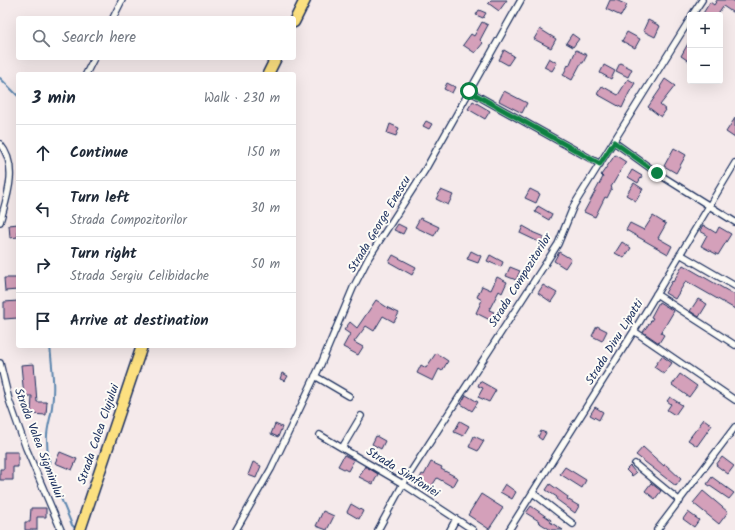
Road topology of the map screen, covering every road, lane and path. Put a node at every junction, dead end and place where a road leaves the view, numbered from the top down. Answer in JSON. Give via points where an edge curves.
{"nodes":[{"id":1,"x":122,"y":0,"type":"edge"},
{"id":2,"x":305,"y":0,"type":"edge"},
{"id":3,"x":520,"y":0,"type":"edge"},
{"id":4,"x":702,"y":0,"type":"edge"},
{"id":5,"x":694,"y":12,"type":"edge"},
{"id":6,"x":114,"y":16,"type":"edge"},
{"id":7,"x":296,"y":18,"type":"edge"},
{"id":8,"x":687,"y":24,"type":"edge"},
{"id":9,"x":93,"y":60,"type":"edge"},
{"id":10,"x":275,"y":60,"type":"edge"},
{"id":11,"x":87,"y":72,"type":"edge"},
{"id":12,"x":269,"y":72,"type":"edge"},
{"id":13,"x":469,"y":91,"type":"junction"},
{"id":14,"x":614,"y":142,"type":"junction"},
{"id":15,"x":0,"y":144,"type":"edge"},
{"id":16,"x":735,"y":163,"type":"edge"},
{"id":17,"x":600,"y":164,"type":"junction"},
{"id":18,"x":16,"y":171,"type":"edge"},
{"id":19,"x":11,"y":172,"type":"junction"},
{"id":20,"x":709,"y":206,"type":"junction"},
{"id":21,"x":0,"y":222,"type":"edge"},
{"id":22,"x":735,"y":222,"type":"edge"},
{"id":23,"x":680,"y":254,"type":"junction"},
{"id":24,"x":735,"y":286,"type":"edge"},
{"id":25,"x":656,"y":294,"type":"junction"},
{"id":26,"x":634,"y":331,"type":"junction"},
{"id":27,"x":735,"y":345,"type":"edge"},
{"id":28,"x":141,"y":348,"type":"edge"},
{"id":29,"x":0,"y":362,"type":"edge"},
{"id":30,"x":315,"y":376,"type":"junction"},
{"id":31,"x":349,"y":396,"type":"dead end"},
{"id":32,"x":735,"y":400,"type":"edge"},
{"id":33,"x":362,"y":416,"type":"dead end"},
{"id":34,"x":735,"y":427,"type":"edge"},
{"id":35,"x":320,"y":435,"type":"dead end"},
{"id":36,"x":342,"y":448,"type":"junction"},
{"id":37,"x":635,"y":464,"type":"dead end"},
{"id":38,"x":404,"y":484,"type":"junction"},
{"id":39,"x":533,"y":492,"type":"junction"},
{"id":40,"x":680,"y":501,"type":"junction"},
{"id":41,"x":456,"y":519,"type":"junction"},
{"id":42,"x":573,"y":524,"type":"dead end"},
{"id":43,"x":61,"y":530,"type":"edge"},
{"id":44,"x":80,"y":530,"type":"edge"},
{"id":45,"x":236,"y":530,"type":"edge"},
{"id":46,"x":378,"y":530,"type":"edge"},
{"id":47,"x":450,"y":530,"type":"edge"},
{"id":48,"x":473,"y":530,"type":"edge"},
{"id":49,"x":509,"y":530,"type":"edge"},
{"id":50,"x":657,"y":530,"type":"edge"}],
"edges":[{"from":1,"to":6,"type":"street"},
{"from":2,"to":7,"type":"highway"},
{"from":3,"to":13,"type":"street","name":"Strada George Enescu"},
{"from":4,"to":5,"type":"street"},
{"from":8,"to":14,"type":"street","name":"Strada Compozitorilor"},
{"from":9,"to":11,"type":"street"},
{"from":10,"to":12,"type":"highway"},
{"from":13,"to":17,"type":"street"},
{"from":13,"to":30,"type":"street","name":"Strada George Enescu","via":[[425,170],[369,257]]},
{"from":14,"to":17,"type":"street","name":"Strada Compozitorilor"},
{"from":14,"to":20,"type":"street"},
{"from":15,"to":19,"type":"street","via":[[10,163]]},
{"from":16,"to":20,"type":"street","name":"Strada Dinu Lipatti"},
{"from":17,"to":38,"type":"street","name":"Strada Compozitorilor","via":[[574,205],[558,244]]},
{"from":18,"to":19,"type":"street"},
{"from":19,"to":21,"type":"street"},
{"from":20,"to":22,"type":"street"},
{"from":20,"to":23,"type":"street","name":"Strada Dinu Lipatti"},
{"from":23,"to":24,"type":"street"},
{"from":23,"to":25,"type":"street","name":"Strada Dinu Lipatti"},
{"from":25,"to":26,"type":"street","name":"Strada Dinu Lipatti"},
{"from":25,"to":27,"type":"street"},
{"from":26,"to":32,"type":"street"},
{"from":26,"to":39,"type":"street","name":"Strada Dinu Lipatti"},
{"from":28,"to":44,"type":"highway","name":"Strada Calea Clujului"},
{"from":29,"to":43,"type":"street","name":"Strada Valea Sigmirului","via":[[9,400],[26,448]]},
{"from":30,"to":31,"type":"street"},
{"from":30,"to":45,"type":"street","name":"Strada George Enescu","via":[[271,469]]},
{"from":33,"to":36,"type":"street"},
{"from":34,"to":40,"type":"street"},
{"from":35,"to":36,"type":"street","name":"Strada Simfoniei"},
{"from":36,"to":38,"type":"street","name":"Strada Simfoniei"},
{"from":37,"to":40,"type":"street"},
{"from":38,"to":41,"type":"street","name":"Strada Simfoniei"},
{"from":38,"to":46,"type":"street","name":"Strada Compozitorilor"},
{"from":39,"to":42,"type":"street"},
{"from":39,"to":49,"type":"street","name":"Strada Dinu Lipatti"},
{"from":40,"to":50,"type":"street"},
{"from":41,"to":47,"type":"street"},
{"from":41,"to":48,"type":"street","name":"Strada Simfoniei"}]}
